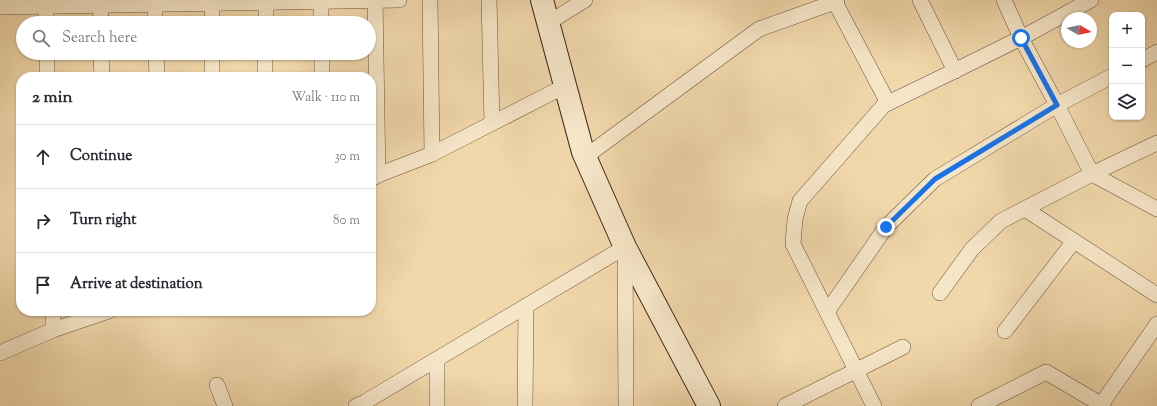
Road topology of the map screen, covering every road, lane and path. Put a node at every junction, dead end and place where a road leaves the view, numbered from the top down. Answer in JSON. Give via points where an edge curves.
{"nodes":[{"id":1,"x":375,"y":0,"type":"edge"},
{"id":2,"x":399,"y":0,"type":"edge"},
{"id":3,"x":430,"y":0,"type":"edge"},
{"id":4,"x":489,"y":0,"type":"edge"},
{"id":5,"x":542,"y":0,"type":"edge"},
{"id":6,"x":585,"y":0,"type":"edge"},
{"id":7,"x":920,"y":0,"type":"edge"},
{"id":8,"x":1004,"y":0,"type":"edge"},
{"id":9,"x":1091,"y":0,"type":"edge"},
{"id":10,"x":266,"y":1,"type":"edge"},
{"id":11,"x":321,"y":1,"type":"edge"},
{"id":12,"x":836,"y":1,"type":"edge"},
{"id":13,"x":155,"y":2,"type":"edge"},
{"id":14,"x":212,"y":2,"type":"edge"},
{"id":15,"x":46,"y":3,"type":"edge"},
{"id":16,"x":100,"y":3,"type":"edge"},
{"id":17,"x":0,"y":7,"type":"edge"},
{"id":18,"x":46,"y":16,"type":"edge"},
{"id":19,"x":101,"y":16,"type":"edge"},
{"id":20,"x":155,"y":16,"type":"edge"},
{"id":21,"x":212,"y":16,"type":"edge"},
{"id":22,"x":266,"y":16,"type":"edge"},
{"id":23,"x":321,"y":16,"type":"edge"},
{"id":24,"x":375,"y":16,"type":"edge"},
{"id":25,"x":548,"y":23,"type":"junction"},
{"id":26,"x":1021,"y":38,"type":"junction"},
{"id":27,"x":1157,"y":52,"type":"edge"},
{"id":28,"x":1145,"y":58,"type":"edge"},
{"id":29,"x":47,"y":60,"type":"edge"},
{"id":30,"x":101,"y":60,"type":"edge"},
{"id":31,"x":156,"y":60,"type":"edge"},
{"id":32,"x":212,"y":60,"type":"edge"},
{"id":33,"x":265,"y":60,"type":"edge"},
{"id":34,"x":322,"y":60,"type":"edge"},
{"id":35,"x":375,"y":60,"type":"edge"},
{"id":36,"x":955,"y":71,"type":"junction"},
{"id":37,"x":47,"y":72,"type":"edge"},
{"id":38,"x":102,"y":72,"type":"edge"},
{"id":39,"x":157,"y":72,"type":"edge"},
{"id":40,"x":212,"y":72,"type":"edge"},
{"id":41,"x":265,"y":72,"type":"edge"},
{"id":42,"x":322,"y":72,"type":"edge"},
{"id":43,"x":375,"y":72,"type":"edge"},
{"id":44,"x":1109,"y":78,"type":"edge"},
{"id":45,"x":565,"y":86,"type":"junction"},
{"id":46,"x":888,"y":103,"type":"junction"},
{"id":47,"x":1057,"y":105,"type":"junction"},
{"id":48,"x":492,"y":123,"type":"junction"},
{"id":49,"x":1157,"y":143,"type":"edge"},
{"id":50,"x":432,"y":154,"type":"junction"},
{"id":51,"x":585,"y":157,"type":"junction"},
{"id":52,"x":1092,"y":174,"type":"junction"},
{"id":53,"x":376,"y":176,"type":"edge"},
{"id":54,"x":1025,"y":209,"type":"junction"},
{"id":55,"x":1157,"y":209,"type":"edge"},
{"id":56,"x":1074,"y":241,"type":"junction"},
{"id":57,"x":625,"y":247,"type":"junction"},
{"id":58,"x":940,"y":293,"type":"dead end"},
{"id":59,"x":1157,"y":295,"type":"edge"},
{"id":60,"x":526,"y":307,"type":"junction"},
{"id":61,"x":827,"y":312,"type":"junction"},
{"id":62,"x":53,"y":316,"type":"edge"},
{"id":63,"x":92,"y":316,"type":"edge"},
{"id":64,"x":1157,"y":324,"type":"edge"},
{"id":65,"x":53,"y":330,"type":"junction"},
{"id":66,"x":1005,"y":331,"type":"dead end"},
{"id":67,"x":903,"y":347,"type":"dead end"},
{"id":68,"x":0,"y":353,"type":"edge"},
{"id":69,"x":437,"y":360,"type":"junction"},
{"id":70,"x":856,"y":371,"type":"junction"},
{"id":71,"x":217,"y":385,"type":"dead end"},
{"id":72,"x":362,"y":405,"type":"edge"},
{"id":73,"x":1102,"y":405,"type":"edge"},
{"id":74,"x":226,"y":406,"type":"edge"},
{"id":75,"x":437,"y":406,"type":"edge"},
{"id":76,"x":526,"y":406,"type":"edge"},
{"id":77,"x":626,"y":406,"type":"edge"},
{"id":78,"x":709,"y":406,"type":"edge"},
{"id":79,"x":785,"y":406,"type":"edge"},
{"id":80,"x":874,"y":406,"type":"edge"},
{"id":81,"x":979,"y":406,"type":"edge"}],
"edges":[{"from":1,"to":2,"type":"street"},
{"from":1,"to":11,"type":"street"},
{"from":1,"to":24,"type":"street"},
{"from":3,"to":50,"type":"street"},
{"from":4,"to":48,"type":"street"},
{"from":5,"to":25,"type":"street"},
{"from":6,"to":25,"type":"street"},
{"from":7,"to":36,"type":"street"},
{"from":8,"to":26,"type":"street"},
{"from":9,"to":26,"type":"street"},
{"from":10,"to":11,"type":"street"},
{"from":10,"to":14,"type":"street"},
{"from":10,"to":22,"type":"street"},
{"from":11,"to":23,"type":"street"},
{"from":12,"to":46,"type":"street"},
{"from":12,"to":51,"type":"street","via":[[759,29]]},
{"from":13,"to":14,"type":"street"},
{"from":13,"to":16,"type":"street"},
{"from":13,"to":20,"type":"street"},
{"from":14,"to":21,"type":"street"},
{"from":15,"to":16,"type":"street"},
{"from":15,"to":17,"type":"street"},
{"from":15,"to":18,"type":"street"},
{"from":16,"to":19,"type":"street"},
{"from":25,"to":45,"type":"street"},
{"from":26,"to":36,"type":"street"},
{"from":26,"to":47,"type":"street"},
{"from":27,"to":28,"type":"street"},
{"from":29,"to":37,"type":"street"},
{"from":30,"to":38,"type":"street"},
{"from":31,"to":39,"type":"street"},
{"from":32,"to":40,"type":"street"},
{"from":33,"to":41,"type":"street"},
{"from":34,"to":42,"type":"street"},
{"from":35,"to":43,"type":"street"},
{"from":36,"to":46,"type":"street"},
{"from":44,"to":47,"type":"street"},
{"from":45,"to":48,"type":"street"},
{"from":45,"to":51,"type":"street"},
{"from":46,"to":61,"type":"street","via":[[800,201],[795,219],[793,244]]},
{"from":47,"to":52,"type":"street"},
{"from":47,"to":61,"type":"street","via":[[935,179],[886,227]]},
{"from":48,"to":50,"type":"street"},
{"from":49,"to":52,"type":"street"},
{"from":50,"to":53,"type":"street"},
{"from":51,"to":57,"type":"street"},
{"from":52,"to":54,"type":"street"},
{"from":52,"to":55,"type":"street"},
{"from":54,"to":56,"type":"street"},
{"from":54,"to":58,"type":"street","via":[[1001,221],[972,249]]},
{"from":56,"to":59,"type":"street"},
{"from":56,"to":66,"type":"street"},
{"from":57,"to":60,"type":"street"},
{"from":57,"to":77,"type":"street"},
{"from":57,"to":78,"type":"street"},
{"from":60,"to":69,"type":"street"},
{"from":60,"to":76,"type":"street"},
{"from":61,"to":70,"type":"street"},
{"from":62,"to":65,"type":"street"},
{"from":63,"to":65,"type":"street"},
{"from":64,"to":73,"type":"street"},
{"from":65,"to":68,"type":"street"},
{"from":67,"to":70,"type":"street"},
{"from":69,"to":72,"type":"street"},
{"from":69,"to":75,"type":"street"},
{"from":70,"to":79,"type":"street"},
{"from":70,"to":80,"type":"street"},
{"from":71,"to":74,"type":"street"},
{"from":73,"to":81,"type":"street","via":[[1046,372]]}]}
